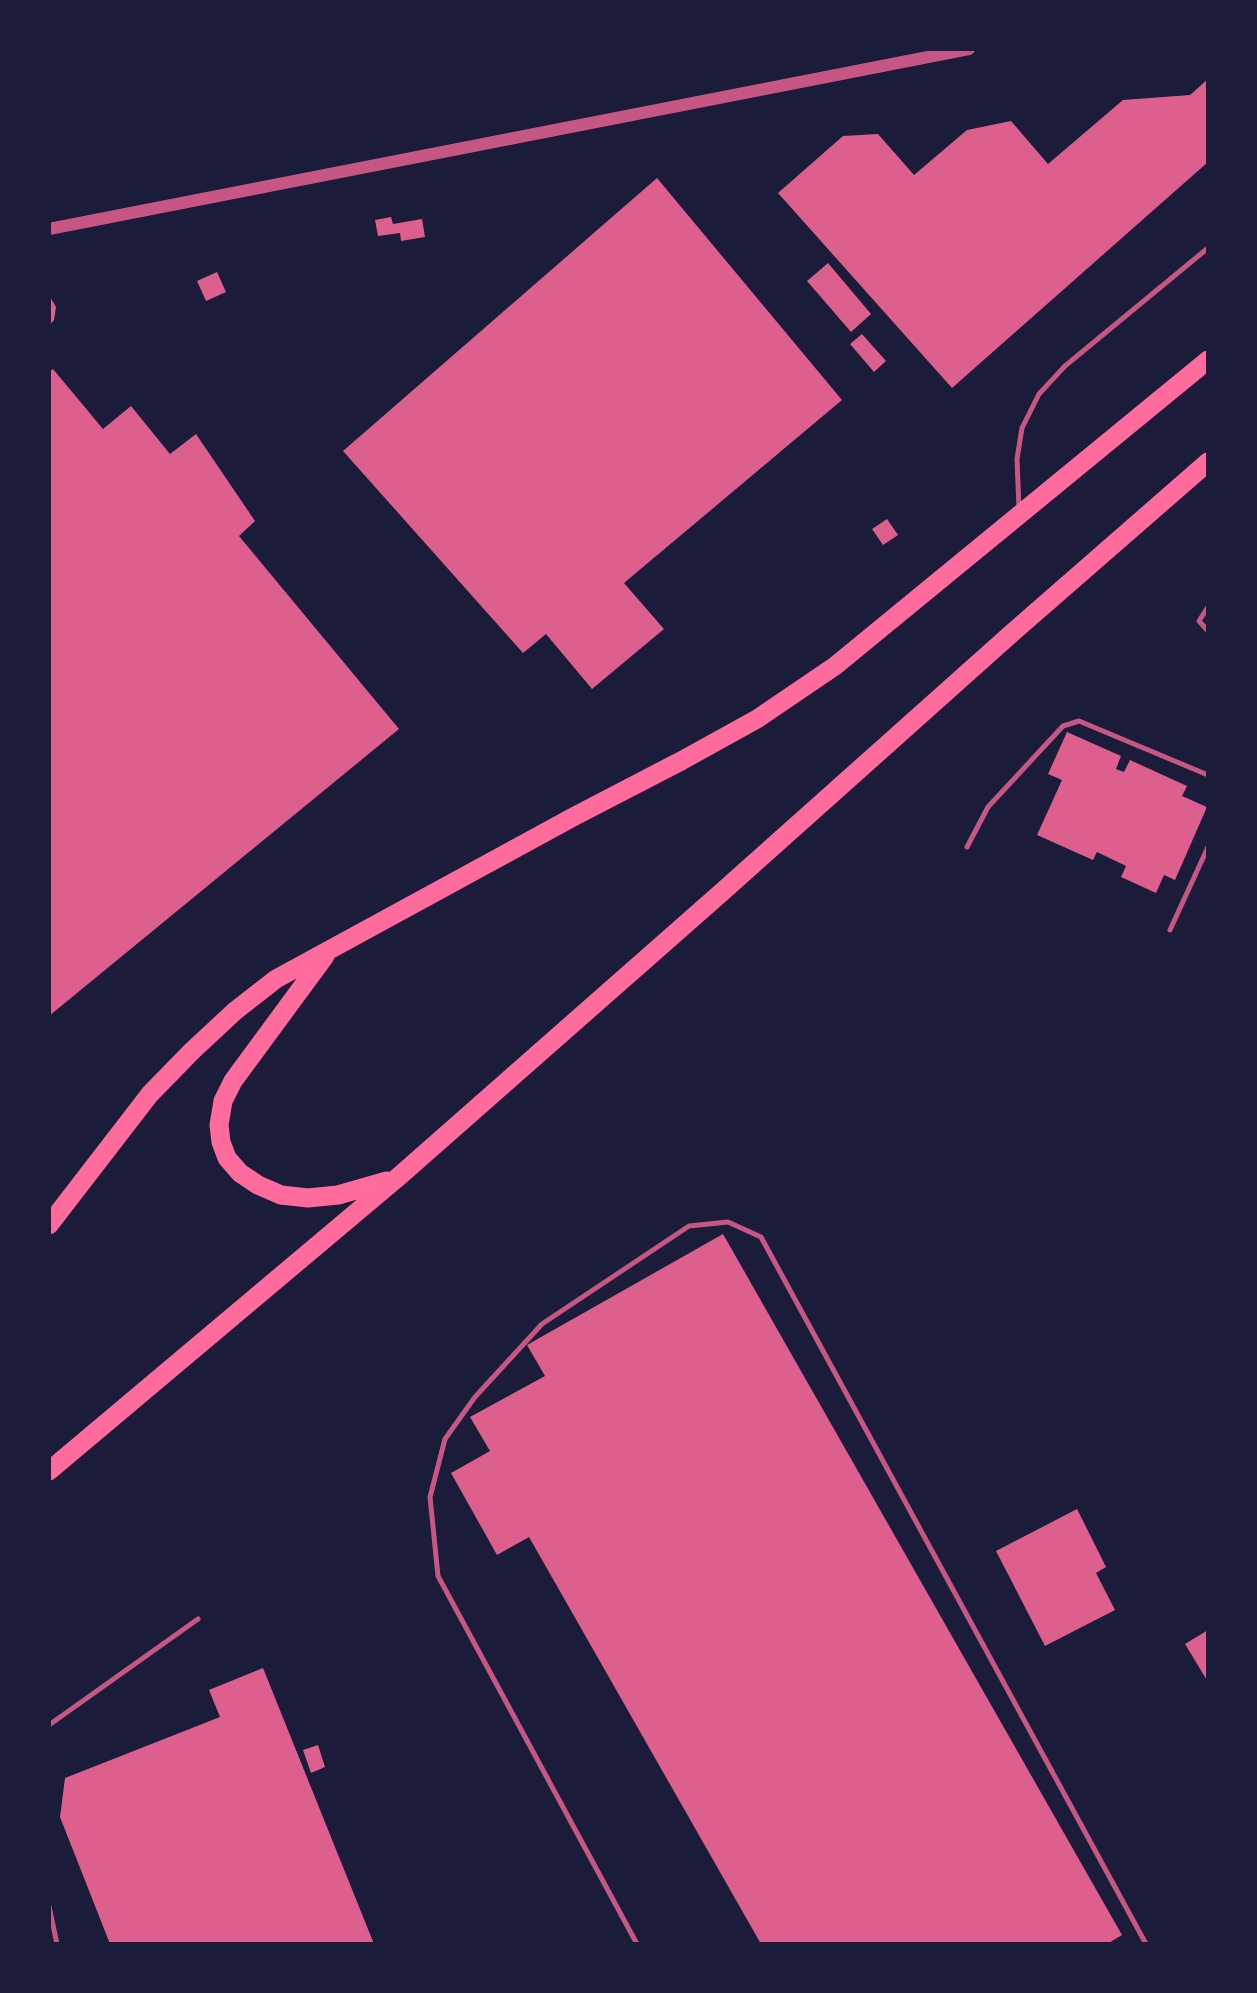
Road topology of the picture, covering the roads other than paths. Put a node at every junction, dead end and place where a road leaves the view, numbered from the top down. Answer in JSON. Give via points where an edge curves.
{"nodes":[{"id":1,"x":969,"y":49,"type":"edge"},
{"id":2,"x":49,"y":229,"type":"edge"},
{"id":3,"x":1208,"y":248,"type":"edge"},
{"id":4,"x":1208,"y":360,"type":"edge"},
{"id":5,"x":1208,"y":462,"type":"edge"},
{"id":6,"x":1020,"y":516,"type":"junction"},
{"id":7,"x":1208,"y":607,"type":"edge"},
{"id":8,"x":1208,"y":631,"type":"edge"},
{"id":9,"x":1208,"y":775,"type":"edge"},
{"id":10,"x":967,"y":847,"type":"dead end"},
{"id":11,"x":1208,"y":847,"type":"edge"},
{"id":12,"x":1170,"y":930,"type":"dead end"},
{"id":13,"x":330,"y":949,"type":"junction"},
{"id":14,"x":396,"y":1179,"type":"junction"},
{"id":15,"x":49,"y":1225,"type":"edge"},
{"id":16,"x":49,"y":1471,"type":"edge"},
{"id":17,"x":198,"y":1619,"type":"dead end"},
{"id":18,"x":49,"y":1725,"type":"edge"},
{"id":19,"x":49,"y":1906,"type":"edge"},
{"id":20,"x":57,"y":1944,"type":"edge"},
{"id":21,"x":637,"y":1944,"type":"edge"},
{"id":22,"x":1146,"y":1944,"type":"edge"}],
"edges":[{"from":1,"to":2,"type":"street"},
{"from":3,"to":6,"type":"lane","via":[[1065,366],[1039,394],[1022,428],[1017,459]]},
{"from":4,"to":6,"type":"highway"},
{"from":5,"to":14,"type":"highway"},
{"from":6,"to":13,"type":"highway","via":[[835,666],[757,719]]},
{"from":7,"to":8,"type":"lane","via":[[1199,621]]},
{"from":9,"to":10,"type":"lane","via":[[1079,721],[1063,726],[988,807]]},
{"from":11,"to":12,"type":"lane"},
{"from":13,"to":14,"type":"highway","via":[[233,1081],[223,1101],[221,1142],[240,1173],[281,1195],[338,1195]]},
{"from":13,"to":15,"type":"highway","via":[[276,979],[192,1051],[150,1094]]},
{"from":14,"to":16,"type":"highway"},
{"from":17,"to":18,"type":"lane"},
{"from":19,"to":20,"type":"lane"},
{"from":21,"to":22,"type":"lane","via":[[438,1576],[430,1497],[445,1439],[475,1397],[542,1324],[689,1226],[728,1222],[761,1237]]}]}
